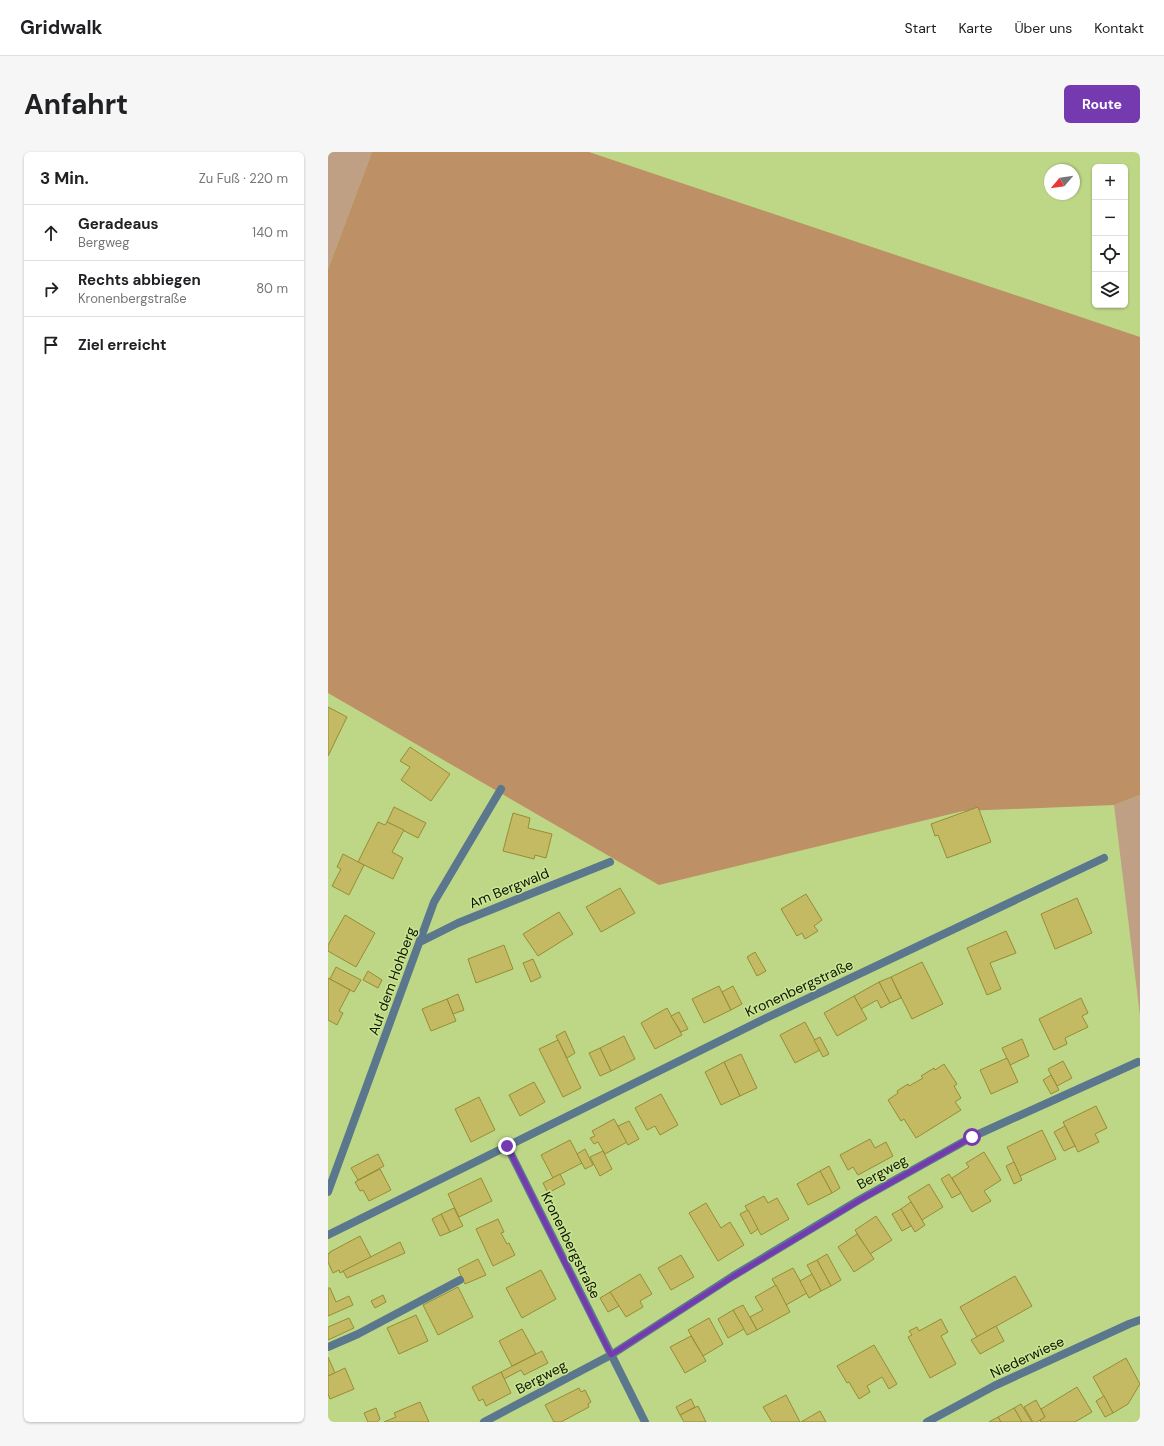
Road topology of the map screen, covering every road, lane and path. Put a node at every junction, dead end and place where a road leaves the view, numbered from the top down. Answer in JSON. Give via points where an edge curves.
{"nodes":[{"id":1,"x":501,"y":789,"type":"dead end"},
{"id":2,"x":1104,"y":858,"type":"dead end"},
{"id":3,"x":610,"y":862,"type":"dead end"},
{"id":4,"x":420,"y":942,"type":"junction"},
{"id":5,"x":1138,"y":1062,"type":"dead end"},
{"id":6,"x":507,"y":1146,"type":"junction"},
{"id":7,"x":328,"y":1192,"type":"edge"},
{"id":8,"x":328,"y":1235,"type":"edge"},
{"id":9,"x":460,"y":1280,"type":"dead end"},
{"id":10,"x":1140,"y":1320,"type":"edge"},
{"id":11,"x":328,"y":1347,"type":"edge"},
{"id":12,"x":611,"y":1355,"type":"junction"},
{"id":13,"x":484,"y":1422,"type":"edge"},
{"id":14,"x":645,"y":1422,"type":"edge"},
{"id":15,"x":928,"y":1422,"type":"edge"}],
"edges":[{"from":1,"to":4,"type":"street","name":"Auf dem Hohberg","via":[[434,902]]},
{"from":2,"to":6,"type":"street","name":"Kronenbergstraße","via":[[764,1019]]},
{"from":3,"to":4,"type":"street","name":"Am Bergwald","via":[[458,923]]},
{"from":4,"to":7,"type":"street","name":"Auf dem Hohberg"},
{"from":5,"to":12,"type":"street","name":"Bergweg","via":[[972,1137],[945,1152],[740,1272]]},
{"from":6,"to":8,"type":"street","name":"Kronenbergstraße"},
{"from":6,"to":12,"type":"street","name":"Kronenbergstraße"},
{"from":9,"to":11,"type":"street"},
{"from":10,"to":15,"type":"street","name":"Niederwiese","via":[[994,1386]]},
{"from":12,"to":13,"type":"street","name":"Bergweg"},
{"from":12,"to":14,"type":"street"}]}
